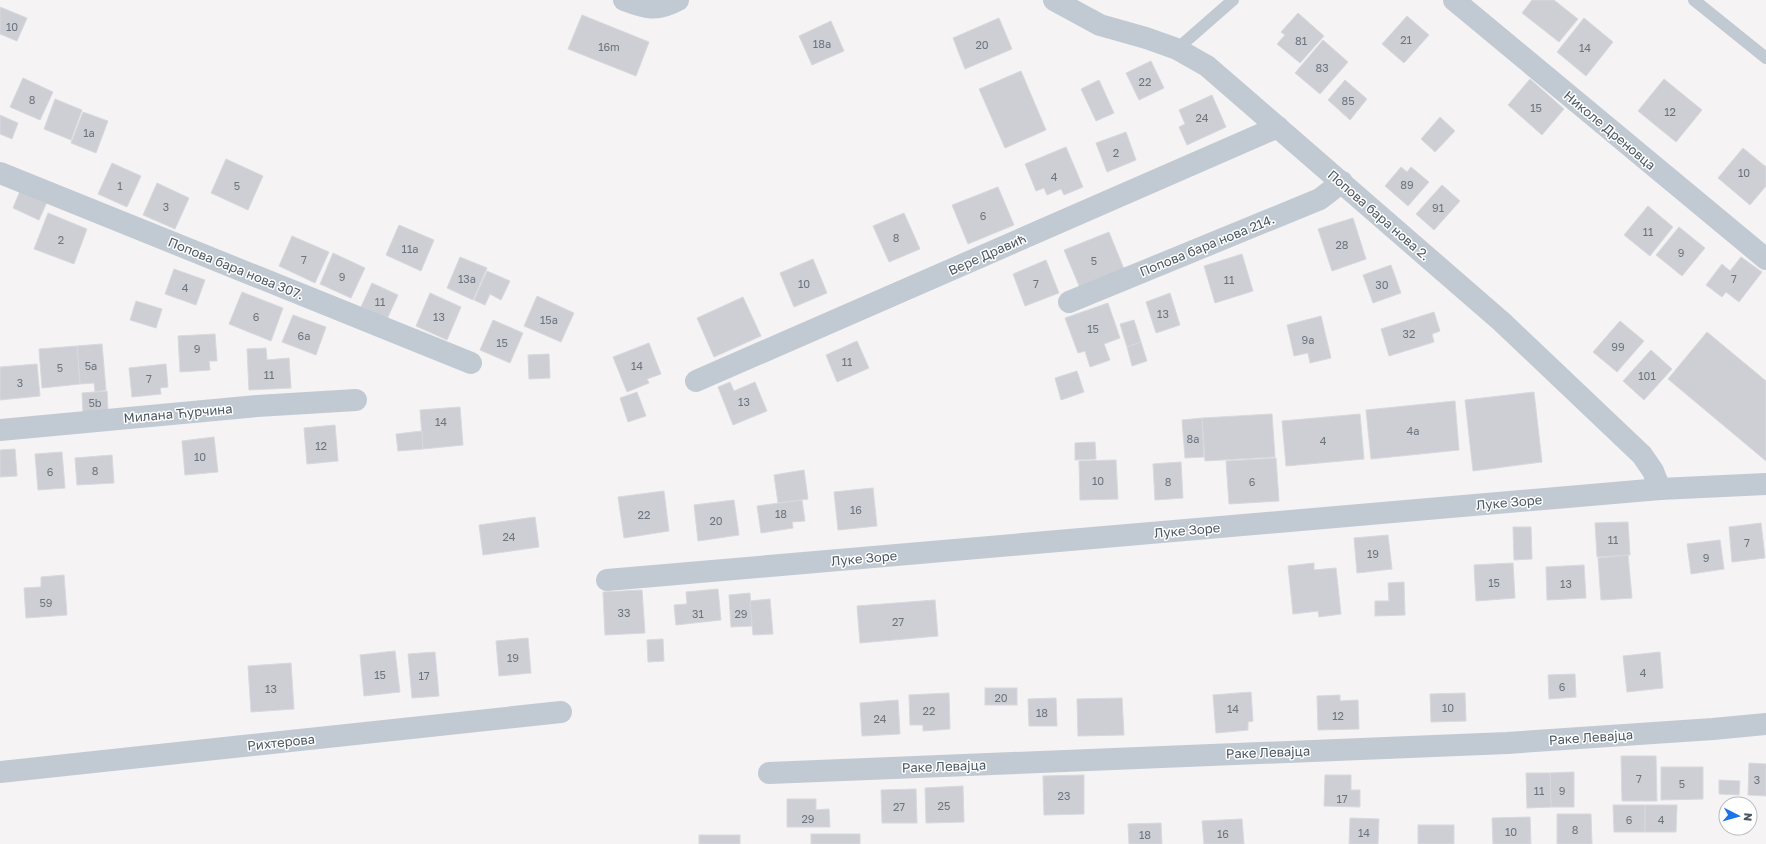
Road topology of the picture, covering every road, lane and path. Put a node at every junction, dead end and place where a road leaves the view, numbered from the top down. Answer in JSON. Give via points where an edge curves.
{"nodes":[{"id":1,"x":624,"y":0,"type":"edge"},
{"id":2,"x":1054,"y":0,"type":"edge"},
{"id":3,"x":1233,"y":0,"type":"edge"},
{"id":4,"x":1454,"y":0,"type":"edge"},
{"id":5,"x":1694,"y":0,"type":"edge"},
{"id":6,"x":673,"y":2,"type":"edge"},
{"id":7,"x":1177,"y":49,"type":"junction"},
{"id":8,"x":1766,"y":58,"type":"edge"},
{"id":9,"x":1278,"y":127,"type":"junction"},
{"id":10,"x":0,"y":173,"type":"edge"},
{"id":11,"x":1342,"y":182,"type":"junction"},
{"id":12,"x":1766,"y":259,"type":"edge"},
{"id":13,"x":1069,"y":302,"type":"dead end"},
{"id":14,"x":471,"y":363,"type":"dead end"},
{"id":15,"x":696,"y":381,"type":"dead end"},
{"id":16,"x":356,"y":400,"type":"dead end"},
{"id":17,"x":0,"y":430,"type":"edge"},
{"id":18,"x":1766,"y":484,"type":"edge"},
{"id":19,"x":1660,"y":489,"type":"junction"},
{"id":20,"x":608,"y":580,"type":"dead end"},
{"id":21,"x":561,"y":712,"type":"dead end"},
{"id":22,"x":1766,"y":724,"type":"edge"},
{"id":23,"x":0,"y":772,"type":"edge"},
{"id":24,"x":769,"y":773,"type":"dead end"}],
"edges":[{"from":1,"to":6,"type":"street","via":[[646,8]]},
{"from":2,"to":7,"type":"street","name":"Попова бара нова 2.","via":[[1100,25]]},
{"from":3,"to":7,"type":"lane"},
{"from":4,"to":12,"type":"street","name":"Николе Дреновца"},
{"from":5,"to":8,"type":"lane"},
{"from":7,"to":9,"type":"street","name":"Попова бара нова 2.","via":[[1206,66]]},
{"from":9,"to":11,"type":"street","name":"Попова бара нова 2."},
{"from":9,"to":15,"type":"street","name":"Вере Дравић"},
{"from":10,"to":14,"type":"street","name":"Попова бара нова 307."},
{"from":11,"to":13,"type":"street","name":"Попова бара нова 214.","via":[[1320,199]]},
{"from":11,"to":19,"type":"street","name":"Попова бара нова 2.","via":[[1502,322],[1642,455],[1653,471]]},
{"from":16,"to":17,"type":"street","name":"Милана Ћурчина","via":[[257,406]]},
{"from":18,"to":19,"type":"street","name":"Луке Зоре"},
{"from":19,"to":20,"type":"street","name":"Луке Зоре"},
{"from":21,"to":23,"type":"street","name":"Рихтерова"},
{"from":22,"to":24,"type":"street","name":"Раке Левајца","via":[[1506,742]]}]}
